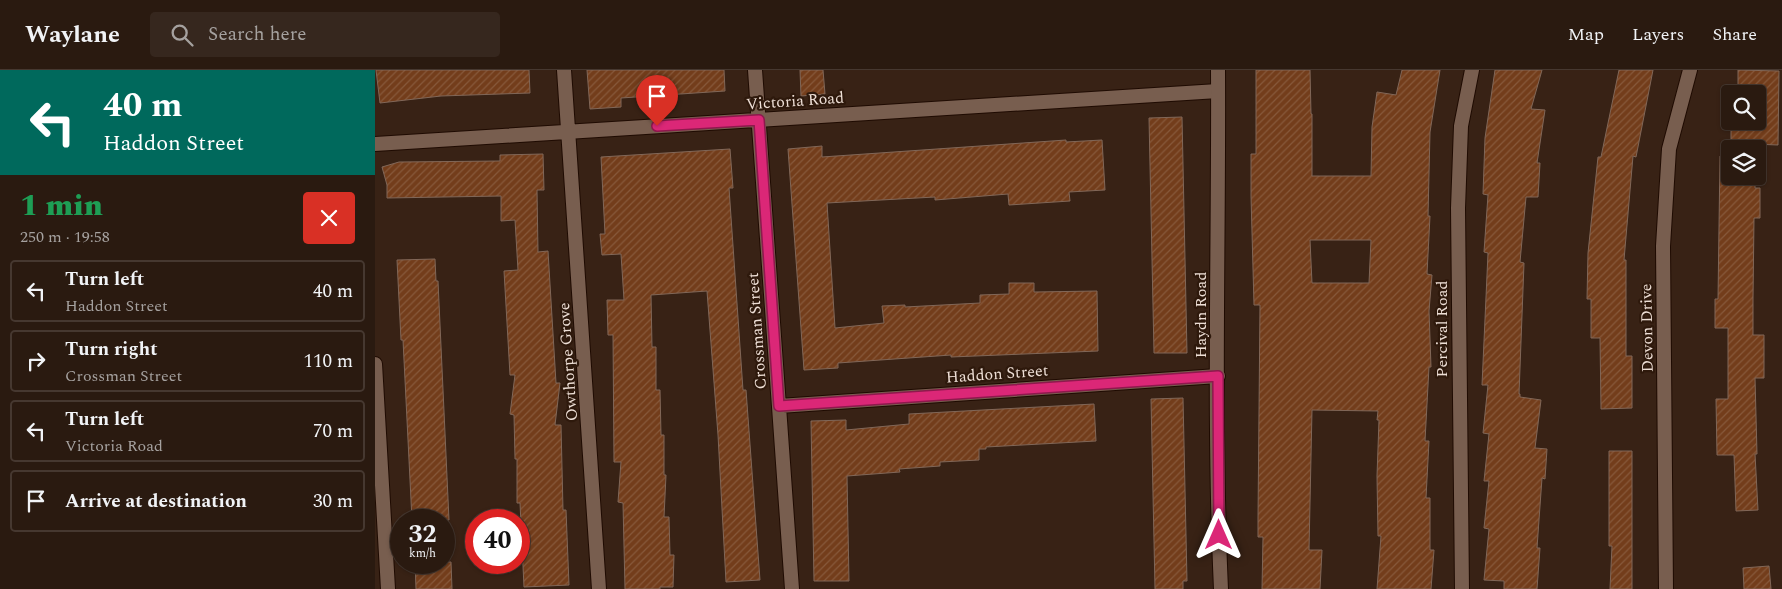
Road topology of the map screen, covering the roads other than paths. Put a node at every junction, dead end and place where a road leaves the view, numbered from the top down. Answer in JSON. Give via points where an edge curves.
{"nodes":[{"id":1,"x":564,"y":70,"type":"edge"},
{"id":2,"x":755,"y":70,"type":"edge"},
{"id":3,"x":1218,"y":70,"type":"edge"},
{"id":4,"x":1472,"y":70,"type":"edge"},
{"id":5,"x":1690,"y":70,"type":"edge"},
{"id":6,"x":1218,"y":91,"type":"junction"},
{"id":7,"x":759,"y":120,"type":"junction"},
{"id":8,"x":569,"y":132,"type":"junction"},
{"id":9,"x":375,"y":144,"type":"edge"},
{"id":10,"x":375,"y":364,"type":"edge"},
{"id":11,"x":1218,"y":376,"type":"junction"},
{"id":12,"x":779,"y":406,"type":"junction"},
{"id":13,"x":388,"y":589,"type":"edge"},
{"id":14,"x":599,"y":589,"type":"edge"},
{"id":15,"x":791,"y":589,"type":"edge"},
{"id":16,"x":1221,"y":589,"type":"edge"},
{"id":17,"x":1462,"y":589,"type":"edge"},
{"id":18,"x":1666,"y":589,"type":"edge"}],
"edges":[{"from":1,"to":8,"type":"street","name":"Owthorpe Grove"},
{"from":2,"to":7,"type":"street","name":"Crossman Street"},
{"from":3,"to":6,"type":"street","name":"Haydn Road"},
{"from":4,"to":17,"type":"street","name":"Percival Road","via":[[1461,126],[1458,208]]},
{"from":5,"to":18,"type":"street","name":"Devon Drive","via":[[1669,149],[1663,246]]},
{"from":6,"to":7,"type":"street","name":"Victoria Road"},
{"from":6,"to":11,"type":"street","name":"Haydn Road"},
{"from":7,"to":8,"type":"street","name":"Victoria Road"},
{"from":7,"to":12,"type":"street","name":"Crossman Street"},
{"from":8,"to":9,"type":"street","name":"Victoria Road"},
{"from":8,"to":14,"type":"street","name":"Owthorpe Grove"},
{"from":10,"to":13,"type":"street"},
{"from":11,"to":12,"type":"street","name":"Haddon Street"},
{"from":11,"to":16,"type":"street","name":"Haydn Road"},
{"from":12,"to":15,"type":"street","name":"Crossman Street"}]}
